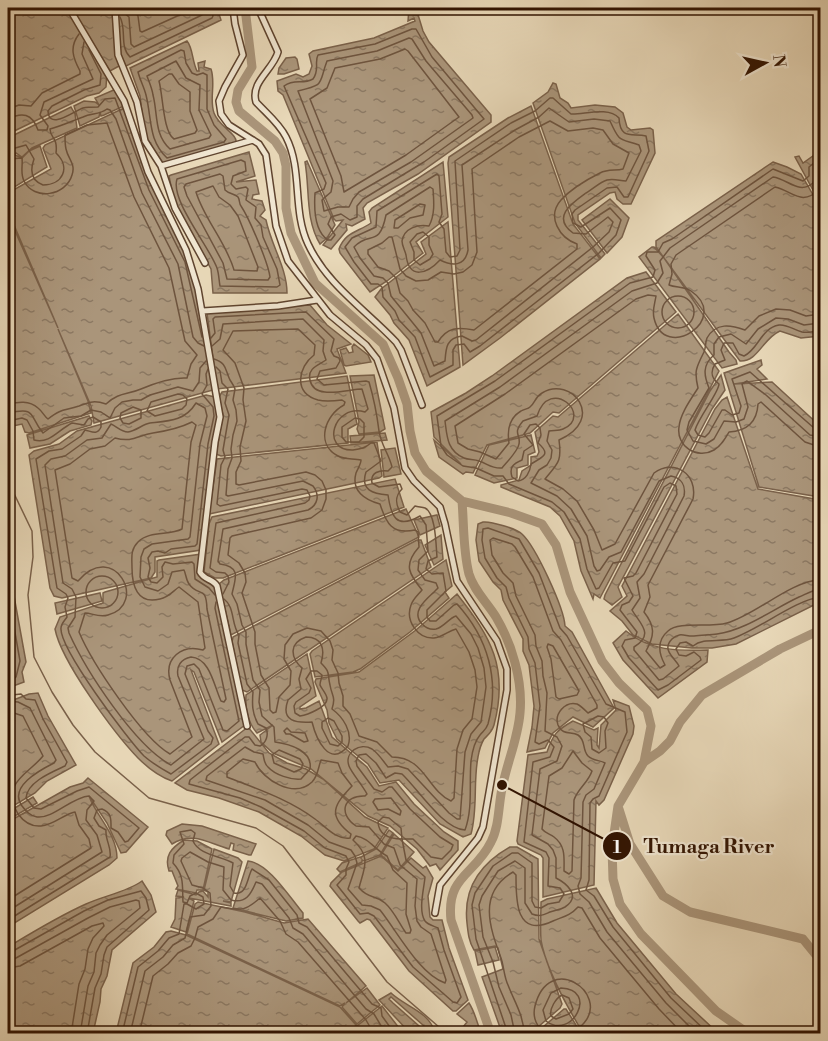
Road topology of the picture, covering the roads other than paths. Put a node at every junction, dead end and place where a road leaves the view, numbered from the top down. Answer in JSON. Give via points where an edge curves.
{"nodes":[{"id":1,"x":69,"y":8,"type":"edge"},
{"id":2,"x":115,"y":8,"type":"edge"},
{"id":3,"x":233,"y":8,"type":"edge"},
{"id":4,"x":258,"y":8,"type":"edge"},
{"id":5,"x":253,"y":141,"type":"junction"},
{"id":6,"x":161,"y":166,"type":"junction"},
{"id":7,"x":205,"y":263,"type":"dead end"},
{"id":8,"x":317,"y":300,"type":"junction"},
{"id":9,"x":203,"y":311,"type":"junction"},
{"id":10,"x":422,"y":405,"type":"dead end"},
{"id":11,"x":248,"y":726,"type":"dead end"},
{"id":12,"x":435,"y":913,"type":"dead end"}],
"edges":[{"from":1,"to":9,"type":"street","via":[[124,101],[148,172],[192,265]]},
{"from":2,"to":6,"type":"street","via":[[118,55],[137,102],[146,141]]},
{"from":3,"to":5,"type":"street","via":[[243,55],[225,87],[220,108],[223,120]]},
{"from":4,"to":10,"type":"street","via":[[278,52],[256,87],[255,98],[282,130],[292,152],[300,219],[307,242],[326,274],[396,342]]},
{"from":5,"to":6,"type":"street"},
{"from":5,"to":8,"type":"street","via":[[263,148],[269,162],[273,215],[284,254]]},
{"from":6,"to":7,"type":"street","via":[[175,208]]},
{"from":8,"to":9,"type":"street"},
{"from":8,"to":12,"type":"street","via":[[373,351],[394,408],[405,468],[440,507],[457,581],[489,627],[507,669],[507,690],[483,827],[440,885]]},
{"from":9,"to":11,"type":"street","via":[[220,417],[201,572],[217,586]]}]}
